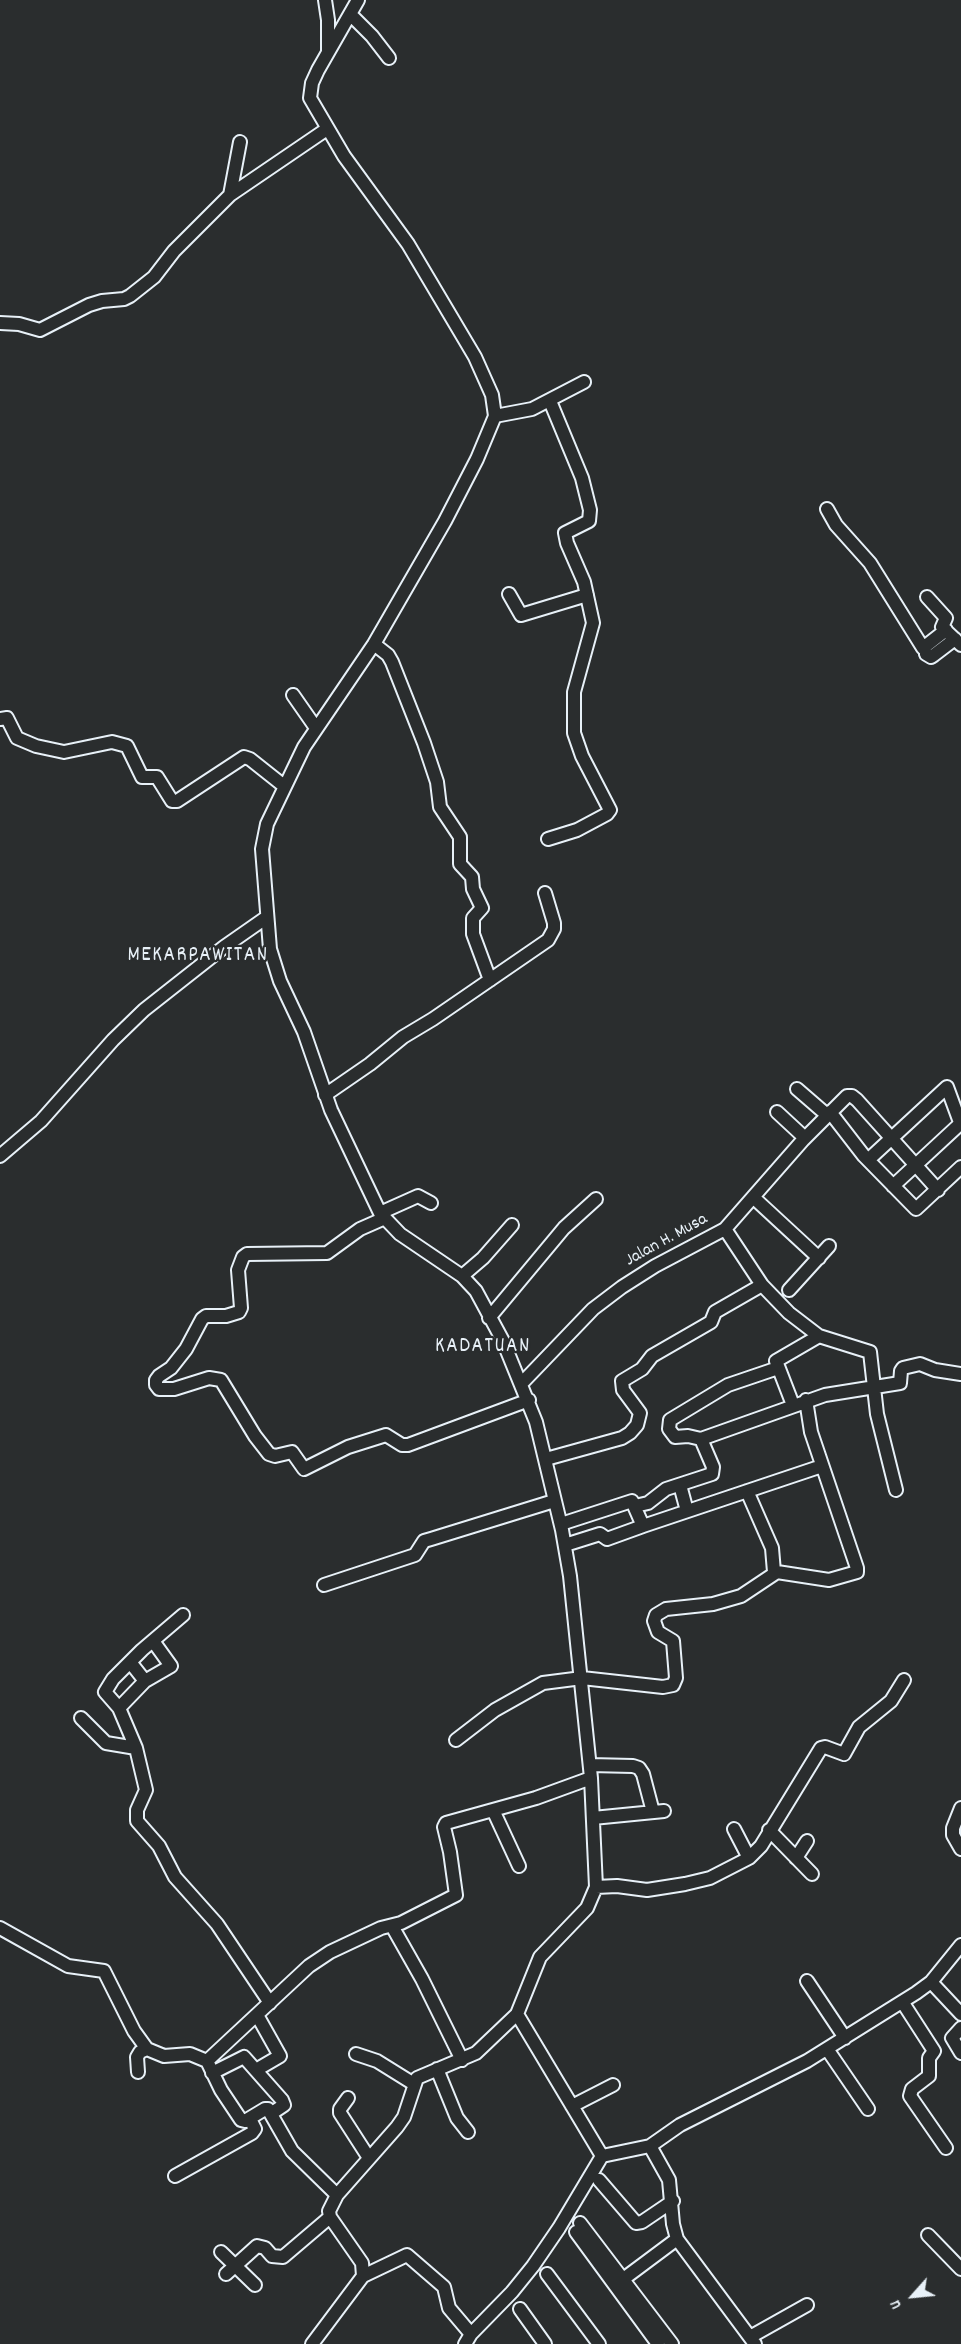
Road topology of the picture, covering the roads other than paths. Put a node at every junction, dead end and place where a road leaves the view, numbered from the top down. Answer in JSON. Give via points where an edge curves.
{"nodes":[{"id":1,"x":325,"y":0,"type":"edge"},
{"id":2,"x":358,"y":0,"type":"edge"},
{"id":3,"x":350,"y":14,"type":"junction"},
{"id":4,"x":328,"y":52,"type":"junction"},
{"id":5,"x":389,"y":58,"type":"dead end"},
{"id":6,"x":327,"y":129,"type":"junction"},
{"id":7,"x":240,"y":142,"type":"dead end"},
{"id":8,"x":230,"y":195,"type":"junction"},
{"id":9,"x":0,"y":323,"type":"edge"},
{"id":10,"x":584,"y":382,"type":"dead end"},
{"id":11,"x":550,"y":401,"type":"junction"},
{"id":12,"x":495,"y":416,"type":"junction"},
{"id":13,"x":827,"y":509,"type":"dead end"},
{"id":14,"x":509,"y":594,"type":"dead end"},
{"id":15,"x":588,"y":595,"type":"junction"},
{"id":16,"x":927,"y":597,"type":"dead end"},
{"id":17,"x":954,"y":638,"type":"edge"},
{"id":18,"x":374,"y":644,"type":"junction"},
{"id":19,"x":926,"y":654,"type":"dead end"},
{"id":20,"x":293,"y":695,"type":"dead end"},
{"id":21,"x":0,"y":719,"type":"edge"},
{"id":22,"x":316,"y":728,"type":"junction"},
{"id":23,"x":284,"y":786,"type":"junction"},
{"id":24,"x":548,"y":839,"type":"dead end"},
{"id":25,"x":545,"y":893,"type":"dead end"},
{"id":26,"x":267,"y":917,"type":"junction"},
{"id":27,"x":490,"y":980,"type":"junction"},
{"id":28,"x":797,"y":1089,"type":"dead end"},
{"id":29,"x":325,"y":1095,"type":"junction"},
{"id":30,"x":777,"y":1112,"type":"dead end"},
{"id":31,"x":828,"y":1113,"type":"junction"},
{"id":32,"x":961,"y":1124,"type":"edge"},
{"id":33,"x":805,"y":1138,"type":"junction"},
{"id":34,"x":892,"y":1138,"type":"junction"},
{"id":35,"x":0,"y":1156,"type":"edge"},
{"id":36,"x":868,"y":1160,"type":"junction"},
{"id":37,"x":915,"y":1166,"type":"junction"},
{"id":38,"x":961,"y":1167,"type":"edge"},
{"id":39,"x":893,"y":1186,"type":"junction"},
{"id":40,"x":938,"y":1190,"type":"junction"},
{"id":41,"x":753,"y":1197,"type":"junction"},
{"id":42,"x":596,"y":1199,"type":"dead end"},
{"id":43,"x":431,"y":1203,"type":"dead end"},
{"id":44,"x":383,"y":1216,"type":"junction"},
{"id":45,"x":512,"y":1225,"type":"dead end"},
{"id":46,"x":725,"y":1229,"type":"junction"},
{"id":47,"x":829,"y":1246,"type":"dead end"},
{"id":48,"x":819,"y":1258,"type":"junction"},
{"id":49,"x":462,"y":1275,"type":"junction"},
{"id":50,"x":762,"y":1285,"type":"junction"},
{"id":51,"x":789,"y":1290,"type":"dead end"},
{"id":52,"x":489,"y":1318,"type":"junction"},
{"id":53,"x":819,"y":1336,"type":"junction"},
{"id":54,"x":778,"y":1368,"type":"junction"},
{"id":55,"x":961,"y":1374,"type":"edge"},
{"id":56,"x":521,"y":1384,"type":"junction"},
{"id":57,"x":873,"y":1388,"type":"junction"},
{"id":58,"x":528,"y":1400,"type":"junction"},
{"id":59,"x":806,"y":1400,"type":"junction"},
{"id":60,"x":793,"y":1405,"type":"junction"},
{"id":61,"x":701,"y":1438,"type":"junction"},
{"id":62,"x":546,"y":1459,"type":"junction"},
{"id":63,"x":822,"y":1466,"type":"junction"},
{"id":64,"x":680,"y":1485,"type":"junction"},
{"id":65,"x":896,"y":1490,"type":"dead end"},
{"id":66,"x":747,"y":1491,"type":"junction"},
{"id":67,"x":554,"y":1501,"type":"junction"},
{"id":68,"x":635,"y":1506,"type":"junction"},
{"id":69,"x":687,"y":1511,"type":"junction"},
{"id":70,"x":561,"y":1524,"type":"junction"},
{"id":71,"x":643,"y":1526,"type":"junction"},
{"id":72,"x":565,"y":1545,"type":"junction"},
{"id":73,"x":774,"y":1572,"type":"junction"},
{"id":74,"x":324,"y":1585,"type":"dead end"},
{"id":75,"x":183,"y":1615,"type":"dead end"},
{"id":76,"x":153,"y":1641,"type":"junction"},
{"id":77,"x":130,"y":1662,"type":"junction"},
{"id":78,"x":582,"y":1678,"type":"junction"},
{"id":79,"x":904,"y":1680,"type":"dead end"},
{"id":80,"x":145,"y":1682,"type":"junction"},
{"id":81,"x":119,"y":1708,"type":"junction"},
{"id":82,"x":81,"y":1718,"type":"dead end"},
{"id":83,"x":456,"y":1740,"type":"dead end"},
{"id":84,"x":136,"y":1748,"type":"junction"},
{"id":85,"x":590,"y":1771,"type":"junction"},
{"id":86,"x":494,"y":1810,"type":"junction"},
{"id":87,"x":960,"y":1811,"type":"edge"},
{"id":88,"x":593,"y":1818,"type":"junction"},
{"id":89,"x":734,"y":1829,"type":"dead end"},
{"id":90,"x":769,"y":1830,"type":"junction"},
{"id":91,"x":807,"y":1841,"type":"dead end"},
{"id":92,"x":961,"y":1849,"type":"edge"},
{"id":93,"x":749,"y":1858,"type":"junction"},
{"id":94,"x":796,"y":1858,"type":"junction"},
{"id":95,"x":519,"y":1866,"type":"dead end"},
{"id":96,"x":812,"y":1874,"type":"dead end"},
{"id":97,"x":596,"y":1887,"type":"junction"},
{"id":98,"x":392,"y":1926,"type":"junction"},
{"id":99,"x":0,"y":1928,"type":"edge"},
{"id":100,"x":959,"y":1953,"type":"edge"},
{"id":101,"x":807,"y":1981,"type":"dead end"},
{"id":102,"x":930,"y":1982,"type":"junction"},
{"id":103,"x":270,"y":2003,"type":"junction"},
{"id":104,"x":903,"y":2003,"type":"junction"},
{"id":105,"x":517,"y":2014,"type":"junction"},
{"id":106,"x":961,"y":2014,"type":"edge"},
{"id":107,"x":257,"y":2015,"type":"junction"},
{"id":108,"x":961,"y":2028,"type":"edge"},
{"id":109,"x":845,"y":2038,"type":"junction"},
{"id":110,"x":147,"y":2049,"type":"junction"},
{"id":111,"x":827,"y":2049,"type":"junction"},
{"id":112,"x":961,"y":2053,"type":"edge"},
{"id":113,"x":356,"y":2054,"type":"dead end"},
{"id":114,"x":462,"y":2060,"type":"junction"},
{"id":115,"x":207,"y":2061,"type":"junction"},
{"id":116,"x":437,"y":2069,"type":"junction"},
{"id":117,"x":256,"y":2070,"type":"junction"},
{"id":118,"x":138,"y":2072,"type":"dead end"},
{"id":119,"x":212,"y":2073,"type":"junction"},
{"id":120,"x":414,"y":2084,"type":"junction"},
{"id":121,"x":613,"y":2085,"type":"dead end"},
{"id":122,"x":348,"y":2098,"type":"dead end"},
{"id":123,"x":572,"y":2106,"type":"junction"},
{"id":124,"x":868,"y":2109,"type":"dead end"},
{"id":125,"x":272,"y":2113,"type":"junction"},
{"id":126,"x":250,"y":2119,"type":"junction"},
{"id":127,"x":468,"y":2132,"type":"dead end"},
{"id":128,"x":650,"y":2146,"type":"junction"},
{"id":129,"x":946,"y":2148,"type":"dead end"},
{"id":130,"x":602,"y":2156,"type":"junction"},
{"id":131,"x":369,"y":2158,"type":"junction"},
{"id":132,"x":175,"y":2176,"type":"dead end"},
{"id":133,"x":599,"y":2180,"type":"dead end"},
{"id":134,"x":337,"y":2195,"type":"junction"},
{"id":135,"x":672,"y":2201,"type":"junction"},
{"id":136,"x":330,"y":2217,"type":"junction"},
{"id":137,"x":578,"y":2228,"type":"dead end"},
{"id":138,"x":928,"y":2235,"type":"dead end"},
{"id":139,"x":677,"y":2239,"type":"junction"},
{"id":140,"x":221,"y":2252,"type":"dead end"},
{"id":141,"x":236,"y":2264,"type":"junction"},
{"id":142,"x":961,"y":2269,"type":"edge"},
{"id":143,"x":226,"y":2274,"type":"dead end"},
{"id":144,"x":547,"y":2274,"type":"dead end"},
{"id":145,"x":363,"y":2276,"type":"junction"},
{"id":146,"x":620,"y":2282,"type":"junction"},
{"id":147,"x":255,"y":2285,"type":"dead end"},
{"id":148,"x":807,"y":2305,"type":"dead end"},
{"id":149,"x":520,"y":2309,"type":"dead end"},
{"id":150,"x":468,"y":2339,"type":"edge"},
{"id":151,"x":753,"y":2340,"type":"edge"},
{"id":152,"x":593,"y":2342,"type":"edge"},
{"id":153,"x":312,"y":2344,"type":"edge"},
{"id":154,"x":545,"y":2344,"type":"edge"},
{"id":155,"x":658,"y":2344,"type":"edge"},
{"id":156,"x":672,"y":2344,"type":"edge"}],
"edges":[{"from":1,"to":4,"type":"street"},
{"from":2,"to":3,"type":"street"},
{"from":3,"to":4,"type":"street"},
{"from":3,"to":5,"type":"street"},
{"from":4,"to":6,"type":"street","via":[[309,94]]},
{"from":6,"to":8,"type":"street"},
{"from":6,"to":12,"type":"street","via":[[408,244],[470,348],[492,395]]},
{"from":7,"to":8,"type":"street"},
{"from":8,"to":9,"type":"street","via":[[174,251],[154,277],[130,296],[88,305],[40,330]]},
{"from":10,"to":11,"type":"street"},
{"from":11,"to":12,"type":"street"},
{"from":11,"to":15,"type":"street","via":[[589,502],[590,521],[565,533]]},
{"from":12,"to":18,"type":"street","via":[[445,521]]},
{"from":13,"to":17,"type":"street","via":[[836,525],[870,562],[923,648]]},
{"from":14,"to":15,"type":"street","via":[[521,615]]},
{"from":15,"to":24,"type":"street","via":[[593,624],[574,692],[574,733],[610,811],[577,830]]},
{"from":16,"to":17,"type":"street","via":[[946,618],[942,626]]},
{"from":17,"to":19,"type":"street","via":[[934,656]]},
{"from":18,"to":22,"type":"street"},
{"from":18,"to":27,"type":"street","via":[[392,662],[424,743],[440,807],[460,837],[460,864],[472,877],[482,908],[472,918],[472,934]]},
{"from":20,"to":22,"type":"street"},
{"from":21,"to":23,"type":"street","via":[[7,718],[18,737],[64,752],[112,742],[127,746],[142,777],[157,777],[174,802],[244,757]]},
{"from":22,"to":23,"type":"street"},
{"from":23,"to":26,"type":"street","via":[[262,839]]},
{"from":25,"to":27,"type":"street","via":[[554,923],[552,934]]},
{"from":26,"to":29,"type":"street","via":[[274,967],[304,1032]]},
{"from":26,"to":35,"type":"street","via":[[144,1010],[41,1121]]},
{"from":27,"to":29,"type":"street"},
{"from":28,"to":31,"type":"street"},
{"from":29,"to":44,"type":"street"},
{"from":30,"to":33,"type":"street"},
{"from":31,"to":33,"type":"street","name":"Jalan H. Musa"},
{"from":31,"to":34,"type":"street","name":"Jalan H. Musa","via":[[852,1096]]},
{"from":31,"to":36,"type":"street"},
{"from":32,"to":34,"type":"street","via":[[947,1087]]},
{"from":32,"to":37,"type":"street"},
{"from":33,"to":41,"type":"street","name":"Jalan H. Musa"},
{"from":34,"to":36,"type":"street"},
{"from":34,"to":37,"type":"street"},
{"from":36,"to":39,"type":"street"},
{"from":37,"to":39,"type":"street"},
{"from":37,"to":40,"type":"street"},
{"from":38,"to":40,"type":"street"},
{"from":39,"to":40,"type":"street","via":[[916,1209]]},
{"from":41,"to":46,"type":"street","name":"Jalan H. Musa"},
{"from":41,"to":48,"type":"street"},
{"from":42,"to":52,"type":"street","via":[[564,1228]]},
{"from":43,"to":44,"type":"street","via":[[418,1196]]},
{"from":44,"to":49,"type":"street","via":[[400,1234]]},
{"from":44,"to":58,"type":"street","via":[[327,1253],[243,1257],[238,1270],[239,1312],[202,1319],[178,1360],[156,1380],[159,1389],[174,1389],[209,1378],[221,1380],[269,1454],[291,1452],[304,1469],[348,1447],[386,1436],[408,1445]]},
{"from":45,"to":49,"type":"street"},
{"from":46,"to":50,"type":"street"},
{"from":46,"to":56,"type":"street","name":"Jalan H. Musa","via":[[655,1266],[593,1309]]},
{"from":47,"to":48,"type":"street"},
{"from":48,"to":51,"type":"street"},
{"from":49,"to":52,"type":"street","via":[[476,1291]]},
{"from":50,"to":53,"type":"street"},
{"from":50,"to":62,"type":"street","via":[[715,1312],[711,1322],[652,1356],[642,1369],[622,1381],[623,1390],[640,1413],[630,1433]]},
{"from":52,"to":56,"type":"street"},
{"from":53,"to":54,"type":"street","via":[[777,1359]]},
{"from":53,"to":57,"type":"street","via":[[870,1352]]},
{"from":54,"to":60,"type":"street"},
{"from":54,"to":61,"type":"street","via":[[728,1385],[669,1420],[675,1437]]},
{"from":55,"to":57,"type":"street","via":[[919,1364],[902,1369],[899,1383]]},
{"from":56,"to":58,"type":"street"},
{"from":57,"to":59,"type":"street"},
{"from":57,"to":65,"type":"street"},
{"from":58,"to":62,"type":"street"},
{"from":59,"to":60,"type":"street"},
{"from":59,"to":63,"type":"street"},
{"from":60,"to":61,"type":"street"},
{"from":61,"to":64,"type":"street","via":[[713,1471],[709,1476]]},
{"from":62,"to":67,"type":"street"},
{"from":63,"to":66,"type":"street"},
{"from":63,"to":73,"type":"street","via":[[858,1570],[829,1580]]},
{"from":64,"to":68,"type":"street"},
{"from":64,"to":69,"type":"street"},
{"from":66,"to":69,"type":"street"},
{"from":66,"to":73,"type":"street","via":[[772,1548]]},
{"from":67,"to":70,"type":"street"},
{"from":67,"to":74,"type":"street","via":[[424,1541],[415,1555]]},
{"from":68,"to":70,"type":"street","via":[[629,1502]]},
{"from":68,"to":71,"type":"street"},
{"from":69,"to":71,"type":"street"},
{"from":70,"to":72,"type":"street"},
{"from":71,"to":72,"type":"street","via":[[607,1539],[600,1534]]},
{"from":72,"to":78,"type":"street"},
{"from":73,"to":78,"type":"street","via":[[744,1595],[713,1604],[666,1609],[656,1615],[658,1632],[673,1641],[673,1685]]},
{"from":75,"to":76,"type":"street"},
{"from":76,"to":77,"type":"street"},
{"from":76,"to":80,"type":"street","via":[[171,1666]]},
{"from":77,"to":80,"type":"street"},
{"from":77,"to":81,"type":"street","via":[[105,1690]]},
{"from":78,"to":83,"type":"street","via":[[535,1686]]},
{"from":78,"to":85,"type":"street"},
{"from":79,"to":90,"type":"street","via":[[891,1701],[859,1727],[845,1752],[821,1748]]},
{"from":80,"to":81,"type":"street"},
{"from":81,"to":84,"type":"street"},
{"from":82,"to":84,"type":"street","via":[[106,1743]]},
{"from":84,"to":103,"type":"street","via":[[146,1790],[137,1810],[137,1821],[159,1846],[175,1877],[217,1924]]},
{"from":85,"to":86,"type":"street","via":[[536,1798]]},
{"from":85,"to":88,"type":"street"},
{"from":85,"to":88,"type":"street","via":[[639,1768],[659,1811]]},
{"from":86,"to":95,"type":"street"},
{"from":86,"to":98,"type":"street","via":[[444,1824],[456,1896]]},
{"from":87,"to":92,"type":"street","via":[[953,1835]]},
{"from":88,"to":97,"type":"street"},
{"from":89,"to":93,"type":"street"},
{"from":90,"to":93,"type":"street"},
{"from":90,"to":94,"type":"street"},
{"from":91,"to":94,"type":"street"},
{"from":93,"to":97,"type":"street","via":[[710,1878],[685,1884],[648,1890]]},
{"from":94,"to":96,"type":"street"},
{"from":97,"to":105,"type":"street","via":[[587,1908],[540,1957]]},
{"from":98,"to":103,"type":"street","via":[[330,1952]]},
{"from":98,"to":114,"type":"street"},
{"from":99,"to":110,"type":"street","via":[[68,1966],[104,1971]]},
{"from":100,"to":102,"type":"street"},
{"from":101,"to":109,"type":"street"},
{"from":102,"to":104,"type":"street"},
{"from":102,"to":106,"type":"street"},
{"from":103,"to":107,"type":"street"},
{"from":104,"to":109,"type":"street"},
{"from":104,"to":129,"type":"street","via":[[934,2051],[929,2058],[929,2076],[912,2089],[910,2096]]},
{"from":105,"to":114,"type":"street","via":[[477,2053]]},
{"from":105,"to":123,"type":"street"},
{"from":107,"to":115,"type":"street"},
{"from":107,"to":117,"type":"street","via":[[280,2056]]},
{"from":108,"to":112,"type":"street","via":[[952,2038]]},
{"from":109,"to":111,"type":"street"},
{"from":110,"to":115,"type":"street","via":[[164,2056],[190,2055]]},
{"from":110,"to":118,"type":"street","via":[[137,2057]]},
{"from":111,"to":124,"type":"street"},
{"from":111,"to":128,"type":"street","via":[[680,2125]]},
{"from":113,"to":120,"type":"street","via":[[377,2061]]},
{"from":114,"to":116,"type":"street"},
{"from":115,"to":119,"type":"street"},
{"from":116,"to":120,"type":"street","via":[[420,2076]]},
{"from":116,"to":127,"type":"street"},
{"from":117,"to":119,"type":"street","via":[[244,2057]]},
{"from":117,"to":125,"type":"street","via":[[284,2105]]},
{"from":119,"to":126,"type":"street","via":[[238,2117],[243,2121]]},
{"from":120,"to":131,"type":"street","via":[[404,2117]]},
{"from":121,"to":123,"type":"street"},
{"from":122,"to":131,"type":"street","via":[[340,2113]]},
{"from":123,"to":130,"type":"street"},
{"from":125,"to":126,"type":"street","via":[[265,2109]]},
{"from":125,"to":134,"type":"street","via":[[291,2151]]},
{"from":126,"to":132,"type":"street","via":[[255,2129],[252,2133]]},
{"from":128,"to":130,"type":"street"},
{"from":128,"to":135,"type":"street","via":[[669,2180]]},
{"from":130,"to":150,"type":"street","via":[[528,2272]]},
{"from":131,"to":134,"type":"street"},
{"from":133,"to":135,"type":"street","via":[[636,2223]]},
{"from":134,"to":136,"type":"street"},
{"from":135,"to":139,"type":"street"},
{"from":136,"to":141,"type":"street","via":[[283,2257],[272,2256],[266,2248],[257,2246]]},
{"from":136,"to":145,"type":"street","via":[[362,2263]]},
{"from":137,"to":146,"type":"street"},
{"from":138,"to":142,"type":"street"},
{"from":139,"to":146,"type":"street"},
{"from":139,"to":151,"type":"street"},
{"from":140,"to":141,"type":"street"},
{"from":141,"to":143,"type":"street"},
{"from":141,"to":147,"type":"street"},
{"from":144,"to":152,"type":"street"},
{"from":145,"to":150,"type":"street","via":[[406,2255],[441,2284],[447,2305]]},
{"from":145,"to":153,"type":"street"},
{"from":146,"to":155,"type":"street"},
{"from":146,"to":156,"type":"street"},
{"from":148,"to":151,"type":"street"},
{"from":149,"to":154,"type":"street"}]}
